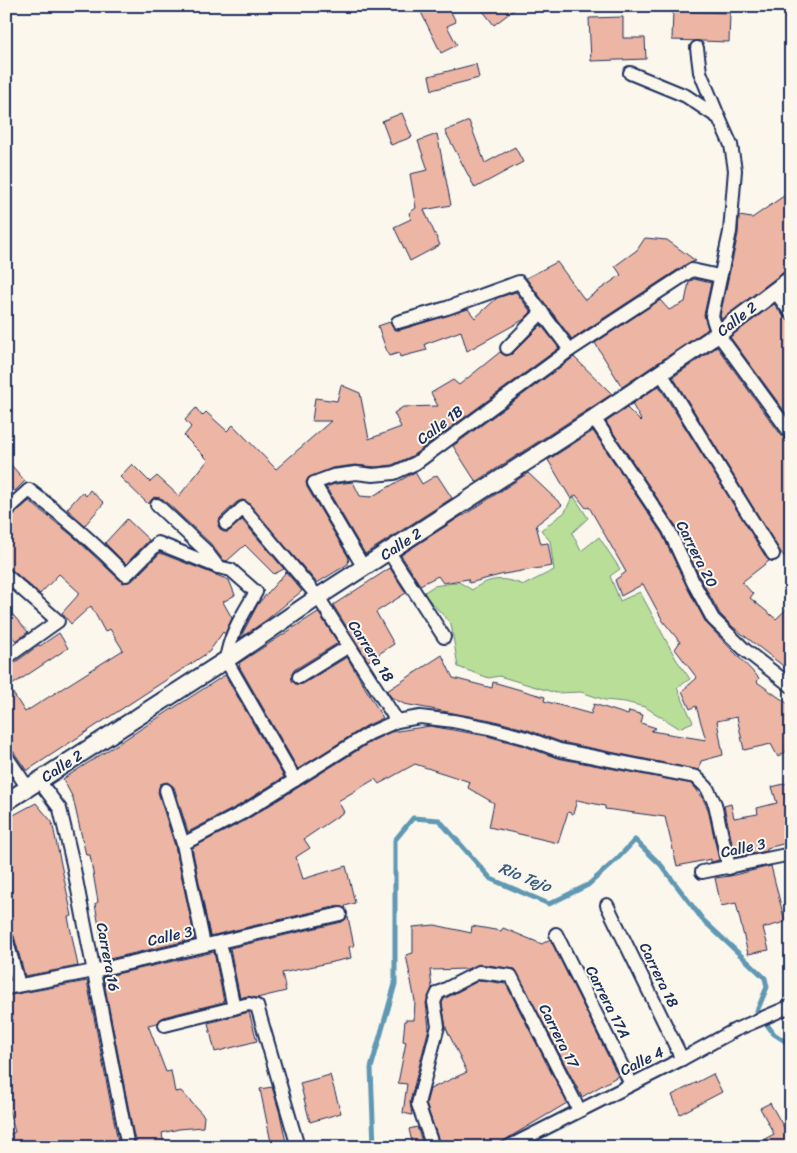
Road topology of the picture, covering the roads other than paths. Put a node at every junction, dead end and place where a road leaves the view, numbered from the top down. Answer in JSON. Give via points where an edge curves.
{"nodes":[{"id":1,"x":697,"y":48,"type":"dead end"},
{"id":2,"x":630,"y":73,"type":"dead end"},
{"id":3,"x":718,"y":118,"type":"junction"},
{"id":4,"x":719,"y":276,"type":"junction"},
{"id":5,"x":791,"y":279,"type":"edge"},
{"id":6,"x":774,"y":290,"type":"junction"},
{"id":7,"x":542,"y":312,"type":"junction"},
{"id":8,"x":791,"y":313,"type":"edge"},
{"id":9,"x":398,"y":322,"type":"dead end"},
{"id":10,"x":718,"y":334,"type":"junction"},
{"id":11,"x":507,"y":348,"type":"dead end"},
{"id":12,"x":570,"y":350,"type":"junction"},
{"id":13,"x":661,"y":373,"type":"junction"},
{"id":14,"x":594,"y":418,"type":"junction"},
{"id":15,"x":791,"y":434,"type":"edge"},
{"id":16,"x":157,"y":505,"type":"dead end"},
{"id":17,"x":6,"y":511,"type":"edge"},
{"id":18,"x":226,"y":524,"type":"dead end"},
{"id":19,"x":389,"y":552,"type":"junction"},
{"id":20,"x":773,"y":554,"type":"dead end"},
{"id":21,"x":218,"y":567,"type":"junction"},
{"id":22,"x":364,"y":568,"type":"junction"},
{"id":23,"x":6,"y":576,"type":"edge"},
{"id":24,"x":318,"y":597,"type":"junction"},
{"id":25,"x":444,"y":637,"type":"dead end"},
{"id":26,"x":348,"y":646,"type":"junction"},
{"id":27,"x":6,"y":658,"type":"edge"},
{"id":28,"x":226,"y":660,"type":"junction"},
{"id":29,"x":299,"y":677,"type":"dead end"},
{"id":30,"x":791,"y":686,"type":"edge"},
{"id":31,"x":397,"y":721,"type":"junction"},
{"id":32,"x":6,"y":756,"type":"edge"},
{"id":33,"x":294,"y":780,"type":"junction"},
{"id":34,"x":34,"y":785,"type":"junction"},
{"id":35,"x":166,"y":790,"type":"dead end"},
{"id":36,"x":6,"y":802,"type":"edge"},
{"id":37,"x":183,"y":844,"type":"junction"},
{"id":38,"x":790,"y":856,"type":"edge"},
{"id":39,"x":729,"y":868,"type":"junction"},
{"id":40,"x":702,"y":872,"type":"dead end"},
{"id":41,"x":608,"y":905,"type":"dead end"},
{"id":42,"x":340,"y":914,"type":"dead end"},
{"id":43,"x":556,"y":934,"type":"dead end"},
{"id":44,"x":6,"y":938,"type":"edge"},
{"id":45,"x":220,"y":942,"type":"junction"},
{"id":46,"x":204,"y":945,"type":"junction"},
{"id":47,"x":94,"y":970,"type":"junction"},
{"id":48,"x":12,"y":986,"type":"edge"},
{"id":49,"x":790,"y":1006,"type":"edge"},
{"id":50,"x":234,"y":1008,"type":"junction"},
{"id":51,"x":166,"y":1025,"type":"dead end"},
{"id":52,"x":682,"y":1059,"type":"junction"},
{"id":53,"x":631,"y":1084,"type":"junction"},
{"id":54,"x":579,"y":1110,"type":"junction"},
{"id":55,"x":125,"y":1146,"type":"edge"},
{"id":56,"x":298,"y":1147,"type":"edge"},
{"id":57,"x":433,"y":1147,"type":"edge"},
{"id":58,"x":508,"y":1147,"type":"edge"}],
"edges":[{"from":1,"to":3,"type":"street","via":[[700,72]]},
{"from":2,"to":3,"type":"street","via":[[686,96]]},
{"from":3,"to":4,"type":"street","via":[[731,145],[735,170],[730,232]]},
{"from":4,"to":10,"type":"street","via":[[712,316]]},
{"from":4,"to":12,"type":"street","via":[[692,270]]},
{"from":5,"to":6,"type":"street","name":"Calle 2"},
{"from":6,"to":8,"type":"street"},
{"from":6,"to":10,"type":"street","name":"Calle 2"},
{"from":7,"to":9,"type":"street","via":[[519,282]]},
{"from":7,"to":11,"type":"street"},
{"from":7,"to":12,"type":"street"},
{"from":10,"to":13,"type":"street","name":"Calle 2"},
{"from":10,"to":15,"type":"street"},
{"from":12,"to":22,"type":"street","name":"Calle 1B","via":[[416,464],[394,474],[333,476],[314,483]]},
{"from":13,"to":14,"type":"street","name":"Calle 2"},
{"from":13,"to":20,"type":"street"},
{"from":14,"to":19,"type":"street","name":"Calle 2"},
{"from":14,"to":30,"type":"street","name":"Carrera 20","via":[[669,530],[713,619]]},
{"from":16,"to":21,"type":"street","via":[[205,550]]},
{"from":17,"to":21,"type":"street","via":[[29,490],[63,516],[126,575],[158,543]]},
{"from":18,"to":24,"type":"street","name":"Carrera 18","via":[[243,508]]},
{"from":19,"to":22,"type":"street","name":"Calle 2"},
{"from":19,"to":25,"type":"street"},
{"from":21,"to":28,"type":"street","via":[[231,570],[256,592],[228,643]]},
{"from":22,"to":24,"type":"street","name":"Calle 2"},
{"from":23,"to":27,"type":"street","via":[[58,621]]},
{"from":24,"to":26,"type":"street","name":"Carrera 18"},
{"from":24,"to":28,"type":"street","name":"Calle 2"},
{"from":26,"to":29,"type":"street"},
{"from":26,"to":31,"type":"street","name":"Carrera 18"},
{"from":28,"to":33,"type":"street"},
{"from":28,"to":34,"type":"street","name":"Calle 2"},
{"from":31,"to":33,"type":"street","via":[[370,733]]},
{"from":31,"to":39,"type":"street","via":[[420,716],[453,721],[526,738],[559,750],[696,777],[707,788],[715,804]]},
{"from":32,"to":34,"type":"street","name":"Carrera 16"},
{"from":33,"to":37,"type":"street","via":[[242,813]]},
{"from":34,"to":36,"type":"street","name":"Calle 2"},
{"from":34,"to":47,"type":"street","name":"Carrera 16","via":[[60,809]]},
{"from":35,"to":37,"type":"street"},
{"from":37,"to":46,"type":"street"},
{"from":38,"to":39,"type":"street","name":"Calle 3"},
{"from":39,"to":40,"type":"street","name":"Calle 3"},
{"from":41,"to":52,"type":"street","name":"Carrera 18"},
{"from":42,"to":45,"type":"street","name":"Calle 3"},
{"from":43,"to":53,"type":"street","name":"Carrera 17A"},
{"from":44,"to":48,"type":"street"},
{"from":45,"to":46,"type":"street","name":"Calle 3"},
{"from":45,"to":50,"type":"street"},
{"from":46,"to":47,"type":"street","name":"Calle 3"},
{"from":47,"to":48,"type":"street","name":"Calle 3"},
{"from":47,"to":55,"type":"street","name":"Carrera 16"},
{"from":49,"to":52,"type":"street","name":"Calle 4","via":[[735,1030]]},
{"from":50,"to":51,"type":"street"},
{"from":50,"to":56,"type":"street","via":[[254,1004],[259,1011]]},
{"from":52,"to":53,"type":"street","name":"Calle 4"},
{"from":53,"to":54,"type":"street","name":"Calle 4"},
{"from":54,"to":57,"type":"street","name":"Carrera 17","via":[[511,976],[479,972],[438,993],[434,1002],[438,1026],[418,1104]]},
{"from":54,"to":58,"type":"street","name":"Calle 4"}]}
